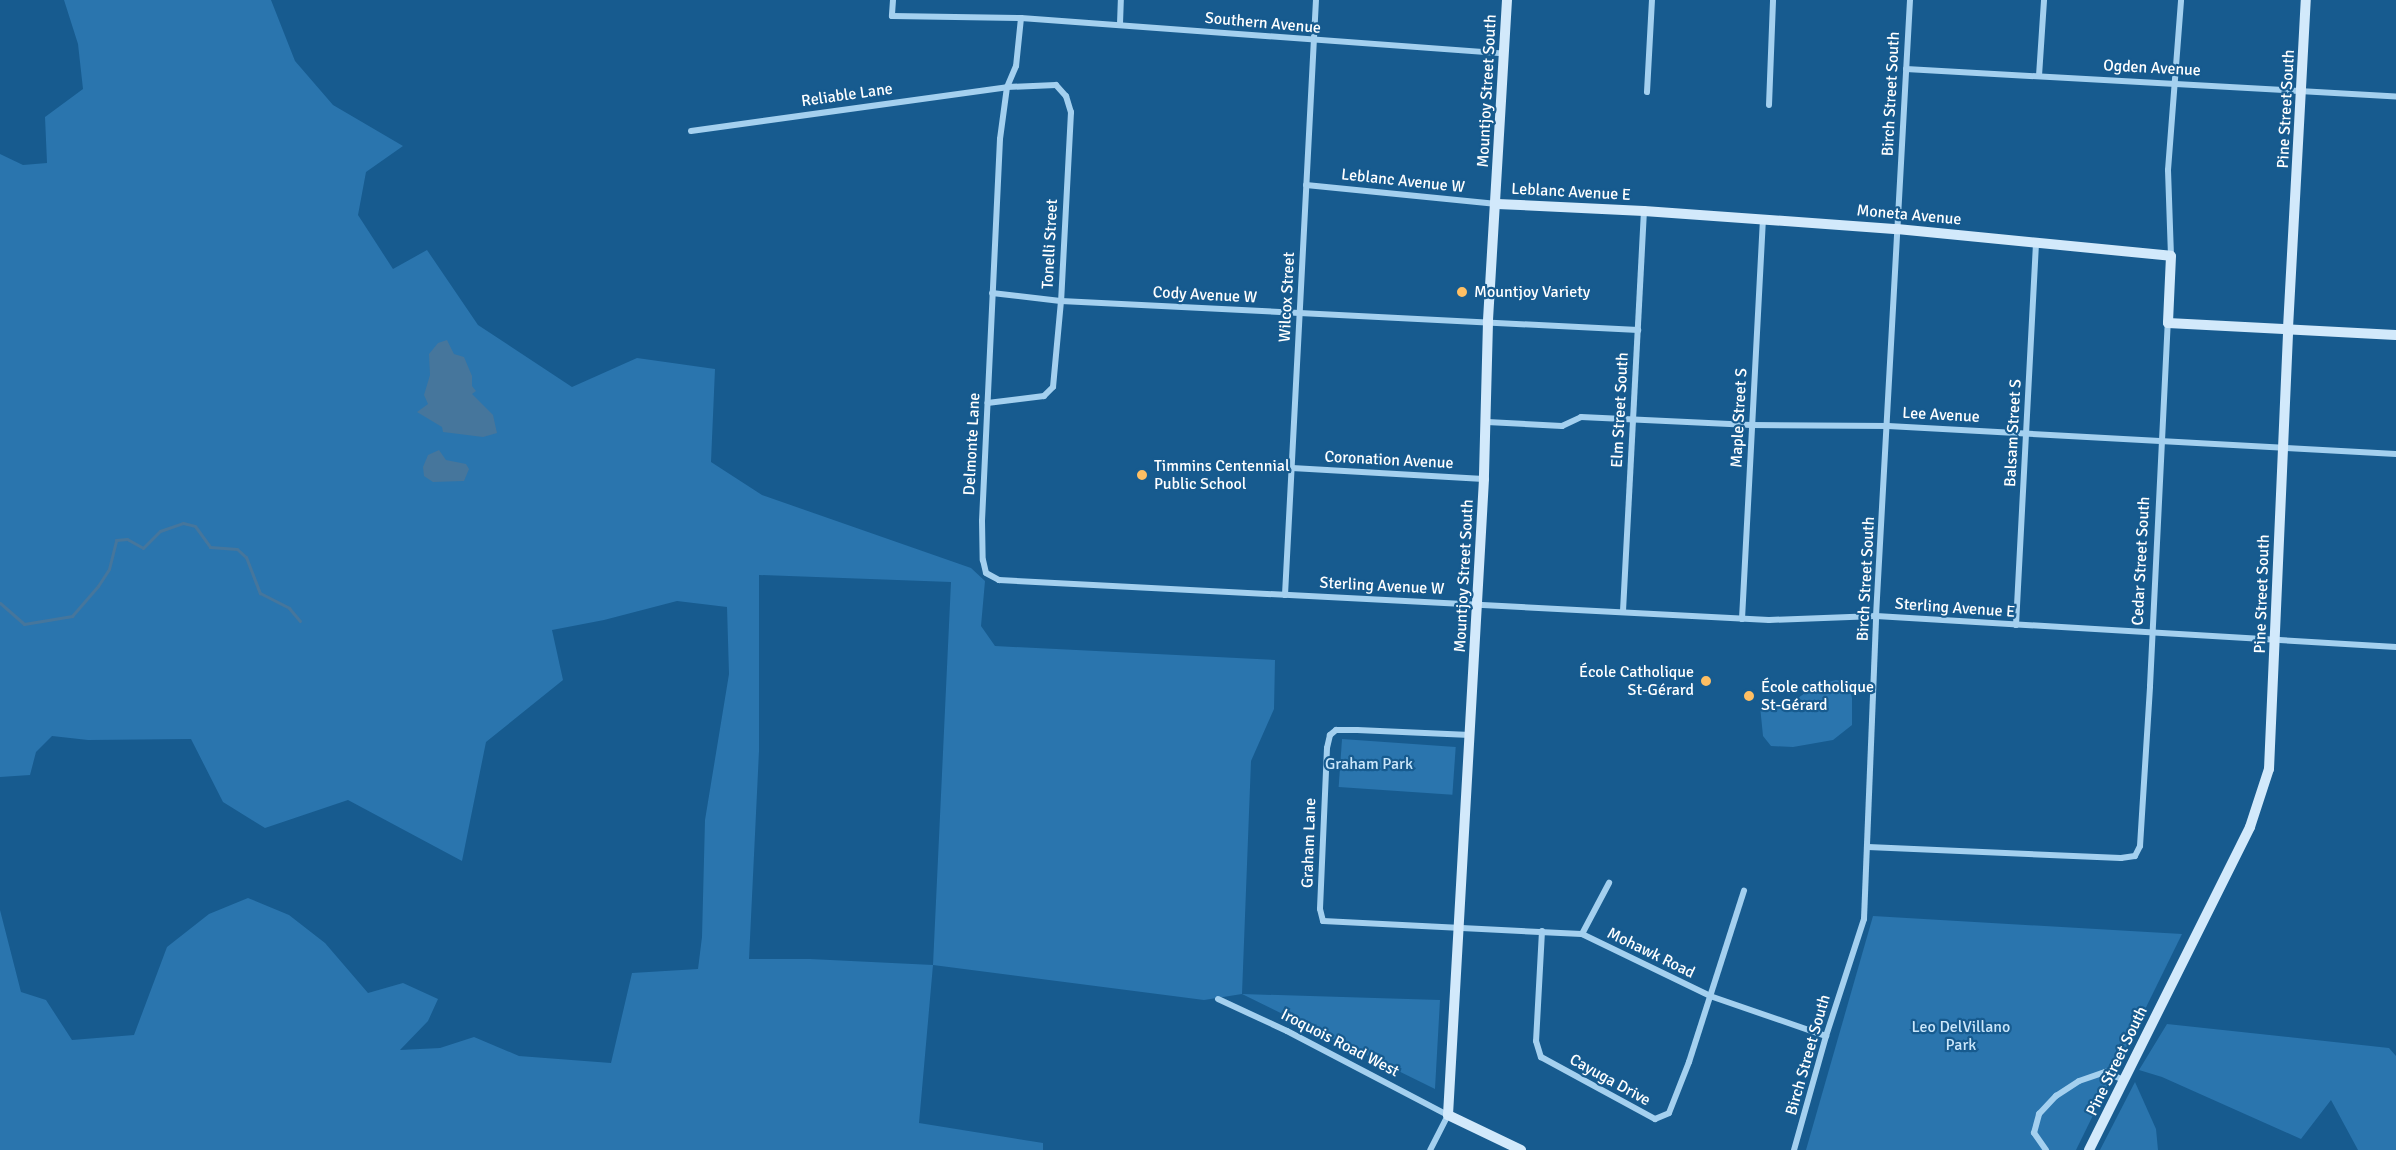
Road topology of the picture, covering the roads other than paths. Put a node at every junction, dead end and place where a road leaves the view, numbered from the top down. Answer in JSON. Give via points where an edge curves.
{"nodes":[{"id":1,"x":893,"y":0,"type":"edge"},
{"id":2,"x":1121,"y":0,"type":"edge"},
{"id":3,"x":1316,"y":0,"type":"edge"},
{"id":4,"x":1507,"y":0,"type":"edge"},
{"id":5,"x":1652,"y":0,"type":"edge"},
{"id":6,"x":1773,"y":0,"type":"edge"},
{"id":7,"x":1910,"y":0,"type":"edge"},
{"id":8,"x":2044,"y":0,"type":"edge"},
{"id":9,"x":2181,"y":0,"type":"edge"},
{"id":10,"x":2306,"y":0,"type":"edge"},
{"id":11,"x":1021,"y":18,"type":"junction"},
{"id":12,"x":1120,"y":24,"type":"junction"},
{"id":13,"x":1314,"y":41,"type":"junction"},
{"id":14,"x":1503,"y":53,"type":"junction"},
{"id":15,"x":1906,"y":69,"type":"junction"},
{"id":16,"x":2039,"y":76,"type":"junction"},
{"id":17,"x":2175,"y":83,"type":"junction"},
{"id":18,"x":1007,"y":87,"type":"junction"},
{"id":19,"x":2302,"y":90,"type":"junction"},
{"id":20,"x":1647,"y":92,"type":"dead end"},
{"id":21,"x":2396,"y":96,"type":"edge"},
{"id":22,"x":1768,"y":105,"type":"dead end"},
{"id":23,"x":692,"y":131,"type":"dead end"},
{"id":24,"x":1306,"y":184,"type":"junction"},
{"id":25,"x":1497,"y":204,"type":"junction"},
{"id":26,"x":1644,"y":211,"type":"junction"},
{"id":27,"x":1763,"y":219,"type":"junction"},
{"id":28,"x":1897,"y":229,"type":"junction"},
{"id":29,"x":2036,"y":242,"type":"junction"},
{"id":30,"x":2171,"y":256,"type":"junction"},
{"id":31,"x":992,"y":293,"type":"junction"},
{"id":32,"x":1061,"y":301,"type":"junction"},
{"id":33,"x":1300,"y":314,"type":"junction"},
{"id":34,"x":1488,"y":322,"type":"junction"},
{"id":35,"x":2168,"y":323,"type":"junction"},
{"id":36,"x":2288,"y":328,"type":"junction"},
{"id":37,"x":1638,"y":330,"type":"junction"},
{"id":38,"x":2396,"y":335,"type":"edge"},
{"id":39,"x":987,"y":403,"type":"junction"},
{"id":40,"x":1633,"y":418,"type":"junction"},
{"id":41,"x":1487,"y":422,"type":"junction"},
{"id":42,"x":1751,"y":425,"type":"junction"},
{"id":43,"x":1888,"y":426,"type":"junction"},
{"id":44,"x":2027,"y":434,"type":"junction"},
{"id":45,"x":2162,"y":440,"type":"junction"},
{"id":46,"x":2283,"y":447,"type":"junction"},
{"id":47,"x":2396,"y":454,"type":"edge"},
{"id":48,"x":1292,"y":468,"type":"junction"},
{"id":49,"x":1484,"y":479,"type":"junction"},
{"id":50,"x":1285,"y":595,"type":"junction"},
{"id":51,"x":1477,"y":604,"type":"junction"},
{"id":52,"x":1623,"y":611,"type":"junction"},
{"id":53,"x":1876,"y":616,"type":"junction"},
{"id":54,"x":1742,"y":619,"type":"junction"},
{"id":55,"x":2016,"y":625,"type":"junction"},
{"id":56,"x":2152,"y":633,"type":"junction"},
{"id":57,"x":2275,"y":641,"type":"junction"},
{"id":58,"x":2396,"y":647,"type":"edge"},
{"id":59,"x":1470,"y":735,"type":"junction"},
{"id":60,"x":1868,"y":847,"type":"junction"},
{"id":61,"x":1609,"y":883,"type":"dead end"},
{"id":62,"x":1744,"y":891,"type":"dead end"},
{"id":63,"x":1459,"y":927,"type":"junction"},
{"id":64,"x":1542,"y":931,"type":"junction"},
{"id":65,"x":1582,"y":934,"type":"junction"},
{"id":66,"x":1710,"y":996,"type":"junction"},
{"id":67,"x":1218,"y":999,"type":"dead end"},
{"id":68,"x":1826,"y":1036,"type":"junction"},
{"id":69,"x":2124,"y":1080,"type":"junction"},
{"id":70,"x":1448,"y":1115,"type":"junction"},
{"id":71,"x":1430,"y":1150,"type":"edge"},
{"id":72,"x":1521,"y":1150,"type":"edge"},
{"id":73,"x":1794,"y":1150,"type":"edge"},
{"id":74,"x":2046,"y":1150,"type":"edge"},
{"id":75,"x":2089,"y":1150,"type":"edge"}],
"edges":[{"from":1,"to":11,"type":"street","name":"Southern Avenue","via":[[892,16]]},
{"from":2,"to":12,"type":"street"},
{"from":3,"to":13,"type":"street","name":"Wilcox Street"},
{"from":4,"to":14,"type":"street","name":"Mountjoy Street South"},
{"from":5,"to":20,"type":"street"},
{"from":6,"to":22,"type":"street"},
{"from":7,"to":15,"type":"street","name":"Birch Street South"},
{"from":8,"to":16,"type":"street"},
{"from":9,"to":17,"type":"street","name":"Cedar Street South"},
{"from":10,"to":19,"type":"street","name":"Pine Street South"},
{"from":11,"to":12,"type":"street","name":"Southern Avenue"},
{"from":11,"to":18,"type":"street","name":"Delmonte Lane","via":[[1016,66]]},
{"from":12,"to":13,"type":"street","name":"Southern Avenue"},
{"from":13,"to":14,"type":"street","name":"Southern Avenue"},
{"from":13,"to":24,"type":"street","name":"Wilcox Street"},
{"from":14,"to":25,"type":"street","name":"Mountjoy Street South"},
{"from":15,"to":16,"type":"street","name":"Ogden Avenue"},
{"from":15,"to":28,"type":"street","name":"Birch Street South"},
{"from":16,"to":17,"type":"street","name":"Ogden Avenue"},
{"from":17,"to":19,"type":"street","name":"Ogden Avenue"},
{"from":17,"to":30,"type":"street","name":"Cedar Street South","via":[[2168,170]]},
{"from":18,"to":23,"type":"street","name":"Reliable Lane"},
{"from":18,"to":31,"type":"street","name":"Delmonte Lane","via":[[1000,139]]},
{"from":18,"to":32,"type":"street","name":"Tonelli Street","via":[[1056,85],[1066,96],[1071,112]]},
{"from":19,"to":21,"type":"street","name":"Ogden Avenue"},
{"from":19,"to":36,"type":"street","name":"Pine Street South"},
{"from":24,"to":25,"type":"street","name":"Leblanc Avenue W"},
{"from":24,"to":33,"type":"street","name":"Wilcox Street"},
{"from":25,"to":26,"type":"street","name":"Leblanc Avenue E"},
{"from":25,"to":34,"type":"street","name":"Mountjoy Street South"},
{"from":26,"to":27,"type":"street","name":"Moneta Avenue"},
{"from":26,"to":37,"type":"street","name":"Elm Street South"},
{"from":27,"to":28,"type":"street","name":"Moneta Avenue"},
{"from":27,"to":42,"type":"street","name":"Maple Street S"},
{"from":28,"to":29,"type":"street","name":"Moneta Avenue"},
{"from":28,"to":43,"type":"street","name":"Birch Street South"},
{"from":29,"to":30,"type":"street","name":"Moneta Avenue"},
{"from":29,"to":44,"type":"street","name":"Balsam Street S"},
{"from":30,"to":35,"type":"street","name":"Cedar Street South"},
{"from":31,"to":32,"type":"street","name":"Cody Avenue W"},
{"from":31,"to":39,"type":"street","name":"Delmonte Lane"},
{"from":32,"to":33,"type":"street","name":"Cody Avenue W"},
{"from":32,"to":39,"type":"street","name":"Tonelli Street","via":[[1053,387],[1044,396]]},
{"from":33,"to":34,"type":"street","name":"Cody Avenue W"},
{"from":33,"to":48,"type":"street","name":"Wilcox Street"},
{"from":34,"to":37,"type":"street","name":"Cody Avenue W"},
{"from":34,"to":41,"type":"street","name":"Mountjoy Street South"},
{"from":35,"to":36,"type":"street"},
{"from":35,"to":45,"type":"street","name":"Cedar Street South"},
{"from":36,"to":38,"type":"street"},
{"from":36,"to":46,"type":"street","name":"Pine Street South"},
{"from":37,"to":40,"type":"street","name":"Elm Street South"},
{"from":39,"to":50,"type":"street","name":"Delmonte Lane","via":[[982,521],[986,573],[999,580]]},
{"from":40,"to":41,"type":"street","name":"Lee Avenue","via":[[1581,417],[1562,426]]},
{"from":40,"to":42,"type":"street","name":"Lee Avenue"},
{"from":40,"to":52,"type":"street","name":"Elm Street South"},
{"from":41,"to":49,"type":"street","name":"Mountjoy Street South"},
{"from":42,"to":43,"type":"street","name":"Lee Avenue"},
{"from":42,"to":54,"type":"street","name":"Maple Street S"},
{"from":43,"to":44,"type":"street","name":"Lee Avenue"},
{"from":43,"to":53,"type":"street","name":"Birch Street South"},
{"from":44,"to":45,"type":"street","name":"Lee Avenue"},
{"from":44,"to":55,"type":"street","name":"Balsam Street S"},
{"from":45,"to":46,"type":"street","name":"Lee Avenue"},
{"from":45,"to":56,"type":"street","name":"Cedar Street South"},
{"from":46,"to":47,"type":"street","name":"Lee Avenue"},
{"from":46,"to":57,"type":"street","name":"Pine Street South"},
{"from":48,"to":49,"type":"street","name":"Coronation Avenue"},
{"from":48,"to":50,"type":"street","name":"Wilcox Street"},
{"from":49,"to":51,"type":"street","name":"Mountjoy Street South"},
{"from":50,"to":51,"type":"street","name":"Sterling Avenue W"},
{"from":51,"to":52,"type":"street","name":"Sterling Avenue E"},
{"from":51,"to":59,"type":"street","name":"Mountjoy Street South"},
{"from":52,"to":54,"type":"street","name":"Sterling Avenue E"},
{"from":53,"to":54,"type":"street","name":"Sterling Avenue E"},
{"from":53,"to":55,"type":"street","name":"Sterling Avenue E"},
{"from":53,"to":60,"type":"street","name":"Birch Street South"},
{"from":55,"to":56,"type":"street","name":"Sterling Avenue E"},
{"from":56,"to":57,"type":"street","name":"Sterling Avenue E"},
{"from":56,"to":60,"type":"street","name":"Cedar Street South","via":[[2140,846],[2135,856]]},
{"from":57,"to":58,"type":"street","name":"Sterling Avenue E"},
{"from":57,"to":69,"type":"street","name":"Pine Street South","via":[[2270,769],[2245,836]]},
{"from":59,"to":63,"type":"street","name":"Mountjoy Street South"},
{"from":59,"to":63,"type":"street","name":"Graham Lane","via":[[1336,730],[1330,735],[1327,748],[1320,909],[1323,921]]},
{"from":60,"to":68,"type":"street","name":"Birch Street South","via":[[1864,919]]},
{"from":61,"to":65,"type":"street"},
{"from":62,"to":66,"type":"street"},
{"from":63,"to":64,"type":"street","name":"Mohawk Road"},
{"from":63,"to":70,"type":"street","name":"Mountjoy Street South"},
{"from":64,"to":65,"type":"street","name":"Mohawk Road"},
{"from":64,"to":66,"type":"street","name":"Cayuga Drive","via":[[1536,1041],[1542,1057],[1654,1119],[1669,1113]]},
{"from":65,"to":66,"type":"street","name":"Mohawk Road"},
{"from":66,"to":68,"type":"street","name":"Mohawk Road"},
{"from":67,"to":70,"type":"street","name":"Iroquois Road West"},
{"from":68,"to":73,"type":"street","name":"Birch Street South"},
{"from":69,"to":74,"type":"street","via":[[2106,1072],[2079,1081],[2056,1096],[2039,1114],[2034,1133]]},
{"from":69,"to":75,"type":"street","name":"Pine Street South"},
{"from":70,"to":71,"type":"street","name":"Mountjoy Street South"},
{"from":70,"to":72,"type":"street"}]}
